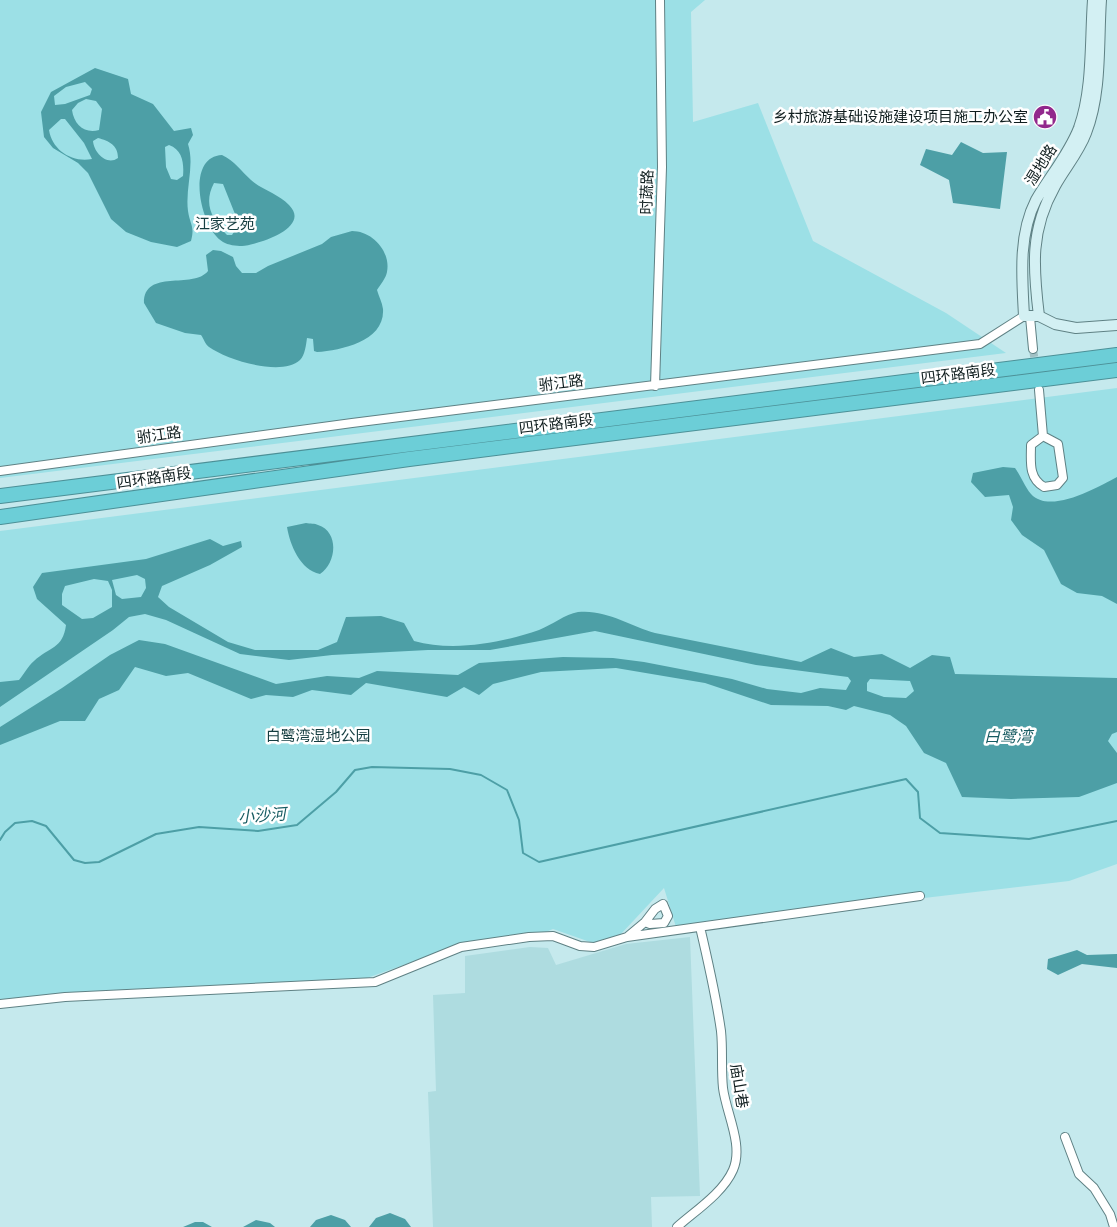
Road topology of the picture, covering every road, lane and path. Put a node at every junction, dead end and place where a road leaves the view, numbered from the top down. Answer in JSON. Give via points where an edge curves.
{"nodes":[{"id":1,"x":660,"y":0,"type":"edge"},
{"id":2,"x":1093,"y":0,"type":"edge"},
{"id":3,"x":1101,"y":0,"type":"edge"},
{"id":4,"x":1031,"y":316,"type":"junction"},
{"id":5,"x":1117,"y":325,"type":"edge"},
{"id":6,"x":1033,"y":349,"type":"tunnel mouth"},
{"id":7,"x":1117,"y":355,"type":"edge"},
{"id":8,"x":1117,"y":370,"type":"edge"},
{"id":9,"x":655,"y":386,"type":"junction"},
{"id":10,"x":1039,"y":390,"type":"tunnel mouth"},
{"id":11,"x":1042,"y":436,"type":"junction"},
{"id":12,"x":0,"y":471,"type":"edge"},
{"id":13,"x":0,"y":496,"type":"edge"},
{"id":14,"x":0,"y":517,"type":"edge"},
{"id":15,"x":920,"y":896,"type":"dead end"},
{"id":16,"x":645,"y":922,"type":"dead end"},
{"id":17,"x":700,"y":927,"type":"junction"},
{"id":18,"x":627,"y":936,"type":"junction"},
{"id":19,"x":0,"y":1004,"type":"edge"},
{"id":20,"x":1065,"y":1136,"type":"dead end"},
{"id":21,"x":677,"y":1227,"type":"edge"},
{"id":22,"x":1114,"y":1227,"type":"edge"}],
"edges":[{"from":1,"to":9,"type":"street","name":"时蔬路","via":[[662,166]]},
{"from":2,"to":4,"type":"street","name":"湿地路","via":[[1087,88],[1079,127],[1035,203],[1028,222],[1022,268]]},
{"from":3,"to":4,"type":"street","name":"湿地路","via":[[1093,109],[1086,134],[1041,214],[1033,269]]},
{"from":4,"to":5,"type":"street","via":[[1076,328]]},
{"from":4,"to":6,"type":"street"},
{"from":4,"to":9,"type":"street","name":"驸江路","via":[[980,344]]},
{"from":7,"to":13,"type":"highway","name":"四环路南段"},
{"from":8,"to":14,"type":"highway","name":"四环路南段","via":[[409,459]]},
{"from":9,"to":12,"type":"street","name":"驸江路"},
{"from":10,"to":11,"type":"street"},
{"from":11,"to":11,"type":"street","via":[[1058,444],[1063,478],[1057,485],[1044,487],[1036,483],[1030,470],[1032,444]]},
{"from":15,"to":17,"type":"street"},
{"from":16,"to":18,"type":"street"},
{"from":17,"to":18,"type":"street"},
{"from":17,"to":21,"type":"street","name":"庙山巷","via":[[721,1033],[724,1090],[736,1157],[734,1169],[726,1181]]},
{"from":18,"to":19,"type":"street","via":[[594,947],[580,946],[553,936],[461,947],[375,982],[65,996]]},
{"from":20,"to":22,"type":"street","via":[[1079,1174],[1094,1188]]}]}
